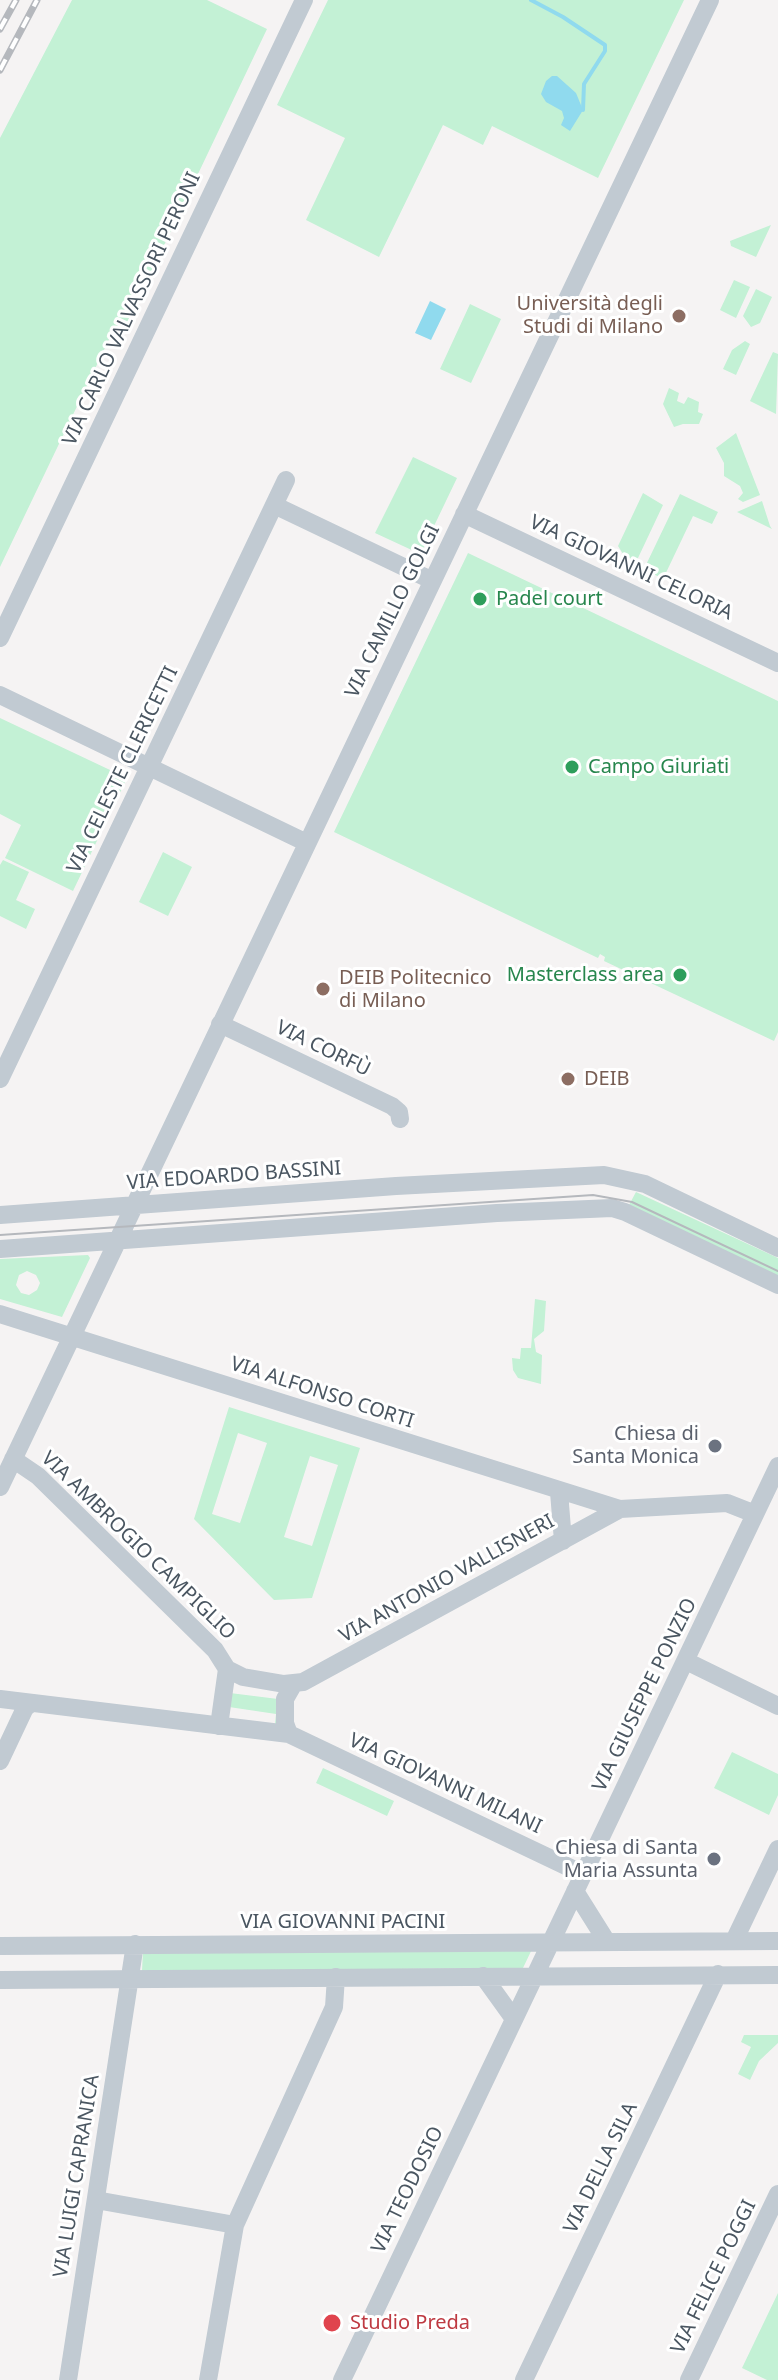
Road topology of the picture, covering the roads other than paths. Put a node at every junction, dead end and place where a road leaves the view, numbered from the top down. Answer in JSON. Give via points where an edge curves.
{"nodes":[{"id":1,"x":304,"y":0,"type":"edge"},
{"id":2,"x":710,"y":0,"type":"edge"},
{"id":3,"x":286,"y":480,"type":"dead end"},
{"id":4,"x":274,"y":505,"type":"junction"},
{"id":5,"x":464,"y":514,"type":"junction"},
{"id":6,"x":431,"y":580,"type":"junction"},
{"id":7,"x":0,"y":638,"type":"edge"},
{"id":8,"x":778,"y":663,"type":"edge"},
{"id":9,"x":0,"y":695,"type":"edge"},
{"id":10,"x":149,"y":766,"type":"junction"},
{"id":11,"x":307,"y":843,"type":"junction"},
{"id":12,"x":220,"y":1024,"type":"junction"},
{"id":13,"x":0,"y":1079,"type":"edge"},
{"id":14,"x":400,"y":1119,"type":"dead end"},
{"id":15,"x":618,"y":1176,"type":"junction"},
{"id":16,"x":472,"y":1181,"type":"junction"},
{"id":17,"x":134,"y":1205,"type":"junction"},
{"id":18,"x":612,"y":1208,"type":"junction"},
{"id":19,"x":0,"y":1215,"type":"edge"},
{"id":20,"x":472,"y":1215,"type":"junction"},
{"id":21,"x":117,"y":1241,"type":"junction"},
{"id":22,"x":778,"y":1248,"type":"edge"},
{"id":23,"x":0,"y":1249,"type":"edge"},
{"id":24,"x":778,"y":1285,"type":"edge"},
{"id":25,"x":0,"y":1314,"type":"edge"},
{"id":26,"x":71,"y":1337,"type":"junction"},
{"id":27,"x":13,"y":1459,"type":"junction"},
{"id":28,"x":778,"y":1466,"type":"edge"},
{"id":29,"x":0,"y":1487,"type":"edge"},
{"id":30,"x":559,"y":1492,"type":"junction"},
{"id":31,"x":620,"y":1509,"type":"junction"},
{"id":32,"x":755,"y":1514,"type":"junction"},
{"id":33,"x":563,"y":1541,"type":"junction"},
{"id":34,"x":686,"y":1661,"type":"junction"},
{"id":35,"x":227,"y":1669,"type":"junction"},
{"id":36,"x":293,"y":1685,"type":"junction"},
{"id":37,"x":0,"y":1699,"type":"edge"},
{"id":38,"x":31,"y":1703,"type":"junction"},
{"id":39,"x":778,"y":1706,"type":"edge"},
{"id":40,"x":219,"y":1726,"type":"junction"},
{"id":41,"x":289,"y":1734,"type":"junction"},
{"id":42,"x":0,"y":1761,"type":"edge"},
{"id":43,"x":778,"y":1849,"type":"edge"},
{"id":44,"x":579,"y":1883,"type":"junction"},
{"id":45,"x":734,"y":1941,"type":"junction"},
{"id":46,"x":778,"y":1941,"type":"edge"},
{"id":47,"x":551,"y":1942,"type":"junction"},
{"id":48,"x":607,"y":1942,"type":"junction"},
{"id":49,"x":135,"y":1944,"type":"junction"},
{"id":50,"x":0,"y":1946,"type":"edge"},
{"id":51,"x":718,"y":1974,"type":"junction"},
{"id":52,"x":778,"y":1975,"type":"edge"},
{"id":53,"x":483,"y":1976,"type":"junction"},
{"id":54,"x":535,"y":1976,"type":"junction"},
{"id":55,"x":336,"y":1977,"type":"junction"},
{"id":56,"x":130,"y":1978,"type":"junction"},
{"id":57,"x":0,"y":1980,"type":"edge"},
{"id":58,"x":514,"y":2019,"type":"junction"},
{"id":59,"x":778,"y":2194,"type":"edge"},
{"id":60,"x":96,"y":2200,"type":"junction"},
{"id":61,"x":235,"y":2225,"type":"junction"},
{"id":62,"x":68,"y":2380,"type":"edge"},
{"id":63,"x":208,"y":2380,"type":"edge"},
{"id":64,"x":342,"y":2380,"type":"edge"},
{"id":65,"x":524,"y":2380,"type":"edge"},
{"id":66,"x":689,"y":2380,"type":"edge"}],
"edges":[{"from":1,"to":7,"type":"street","name":"VIA CARLO VALVASSORI PERONI"},
{"from":2,"to":5,"type":"street","name":"VIA CAMILLO GOLGI"},
{"from":3,"to":4,"type":"street","name":"VIA CELESTE CLERICETTI"},
{"from":4,"to":6,"type":"street"},
{"from":4,"to":10,"type":"street","name":"VIA CELESTE CLERICETTI"},
{"from":5,"to":6,"type":"street","name":"VIA CAMILLO GOLGI"},
{"from":5,"to":8,"type":"street","name":"VIA GIOVANNI CELORIA"},
{"from":6,"to":11,"type":"street","name":"VIA CAMILLO GOLGI"},
{"from":9,"to":10,"type":"street"},
{"from":10,"to":11,"type":"street"},
{"from":10,"to":13,"type":"street","name":"VIA CELESTE CLERICETTI"},
{"from":11,"to":12,"type":"street","name":"VIA CAMILLO GOLGI"},
{"from":12,"to":14,"type":"street","name":"VIA CORFÙ","via":[[396,1109]]},
{"from":12,"to":17,"type":"street","name":"VIA CAMILLO GOLGI"},
{"from":15,"to":16,"type":"street","name":"VIA EDOARDO BASSINI"},
{"from":15,"to":18,"type":"street"},
{"from":15,"to":22,"type":"street","name":"VIA EDOARDO BASSINI"},
{"from":16,"to":17,"type":"street","name":"VIA EDOARDO BASSINI"},
{"from":16,"to":20,"type":"street"},
{"from":17,"to":19,"type":"street","name":"VIA EDOARDO BASSINI"},
{"from":17,"to":21,"type":"street","name":"VIA CAMILLO GOLGI"},
{"from":18,"to":20,"type":"street"},
{"from":18,"to":24,"type":"street"},
{"from":20,"to":21,"type":"street"},
{"from":21,"to":23,"type":"street"},
{"from":21,"to":26,"type":"street"},
{"from":25,"to":26,"type":"street"},
{"from":26,"to":27,"type":"street"},
{"from":26,"to":30,"type":"street","name":"VIA ALFONSO CORTI"},
{"from":27,"to":29,"type":"street"},
{"from":27,"to":35,"type":"street","name":"VIA AMBROGIO CAMPIGLIO","via":[[49,1487],[215,1650]]},
{"from":28,"to":32,"type":"street","name":"VIA GIUSEPPE PONZIO"},
{"from":30,"to":31,"type":"street","name":"VIA ALFONSO CORTI"},
{"from":30,"to":33,"type":"street"},
{"from":31,"to":32,"type":"street","name":"VIA ALFONSO CORTI","via":[[727,1503]]},
{"from":31,"to":33,"type":"street","name":"VIA ANTONIO VALLISNERI"},
{"from":32,"to":34,"type":"street","name":"VIA GIUSEPPE PONZIO"},
{"from":33,"to":36,"type":"street","name":"VIA ANTONIO VALLISNERI"},
{"from":34,"to":39,"type":"street"},
{"from":34,"to":44,"type":"street","name":"VIA GIUSEPPE PONZIO"},
{"from":35,"to":36,"type":"street","via":[[243,1677]]},
{"from":35,"to":40,"type":"street"},
{"from":36,"to":41,"type":"street","via":[[285,1699]]},
{"from":37,"to":38,"type":"street","name":"VIA GIOVANNI MILANI"},
{"from":38,"to":40,"type":"street","name":"VIA GIOVANNI MILANI"},
{"from":38,"to":42,"type":"street"},
{"from":40,"to":41,"type":"street","name":"VIA GIOVANNI MILANI"},
{"from":41,"to":44,"type":"street","name":"VIA GIOVANNI MILANI"},
{"from":43,"to":45,"type":"street"},
{"from":44,"to":47,"type":"street","name":"VIA GIUSEPPE PONZIO"},
{"from":44,"to":48,"type":"street"},
{"from":45,"to":46,"type":"street","name":"VIA GIOVANNI PACINI"},
{"from":45,"to":48,"type":"street","name":"VIA GIOVANNI PACINI"},
{"from":47,"to":48,"type":"street","name":"VIA GIOVANNI PACINI"},
{"from":47,"to":49,"type":"street","name":"VIA GIOVANNI PACINI"},
{"from":47,"to":54,"type":"street"},
{"from":49,"to":50,"type":"street","name":"VIA GIOVANNI PACINI"},
{"from":49,"to":56,"type":"street"},
{"from":51,"to":52,"type":"street"},
{"from":51,"to":54,"type":"street"},
{"from":51,"to":65,"type":"street","name":"VIA DELLA SILA"},
{"from":53,"to":54,"type":"street"},
{"from":53,"to":55,"type":"street"},
{"from":53,"to":58,"type":"street"},
{"from":54,"to":58,"type":"street","name":"VIA TEODOSIO"},
{"from":55,"to":56,"type":"street"},
{"from":55,"to":61,"type":"street","via":[[334,2007]]},
{"from":56,"to":57,"type":"street"},
{"from":56,"to":60,"type":"street","name":"VIA LUIGI CAPRANICA"},
{"from":58,"to":64,"type":"street","name":"VIA TEODOSIO"},
{"from":59,"to":66,"type":"street","name":"VIA FELICE POGGI"},
{"from":60,"to":61,"type":"street"},
{"from":60,"to":62,"type":"street","name":"VIA LUIGI CAPRANICA"},
{"from":61,"to":63,"type":"street"}]}
